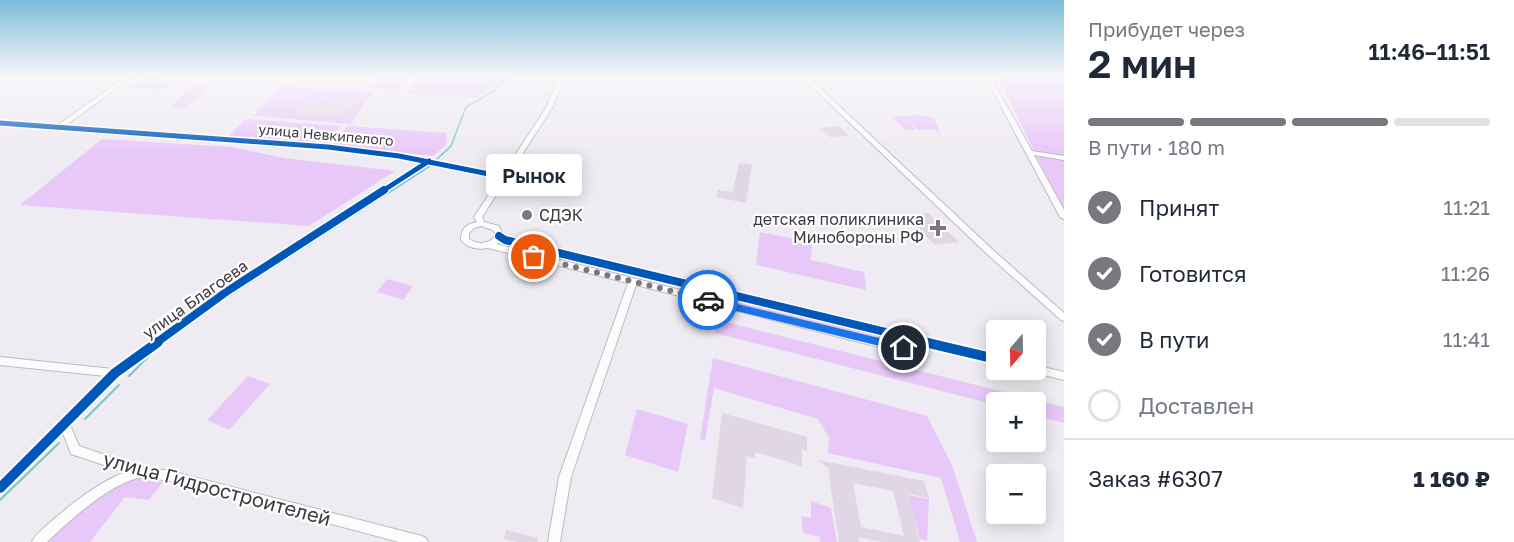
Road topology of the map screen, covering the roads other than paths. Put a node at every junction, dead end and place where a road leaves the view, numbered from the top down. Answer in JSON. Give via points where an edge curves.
{"nodes":[{"id":1,"x":95,"y":101,"type":"edge"},
{"id":2,"x":552,"y":101,"type":"edge"},
{"id":3,"x":831,"y":101,"type":"edge"},
{"id":4,"x":1002,"y":101,"type":"edge"},
{"id":5,"x":0,"y":123,"type":"edge"},
{"id":6,"x":58,"y":128,"type":"junction"},
{"id":7,"x":1031,"y":153,"type":"junction"},
{"id":8,"x":1064,"y":159,"type":"edge"},
{"id":9,"x":434,"y":162,"type":"junction"},
{"id":10,"x":504,"y":177,"type":"junction"},
{"id":11,"x":1064,"y":217,"type":"edge"},
{"id":12,"x":482,"y":224,"type":"junction"},
{"id":13,"x":499,"y":236,"type":"junction"},
{"id":14,"x":488,"y":245,"type":"junction"},
{"id":15,"x":629,"y":269,"type":"junction"},
{"id":16,"x":640,"y":272,"type":"junction"},
{"id":17,"x":632,"y":282,"type":"junction"},
{"id":18,"x":1064,"y":318,"type":"edge"},
{"id":19,"x":879,"y":330,"type":"junction"},
{"id":20,"x":923,"y":341,"type":"junction"},
{"id":21,"x":880,"y":343,"type":"junction"},
{"id":22,"x":986,"y":357,"type":"edge"},
{"id":23,"x":0,"y":361,"type":"edge"},
{"id":24,"x":1046,"y":372,"type":"edge"},
{"id":25,"x":115,"y":374,"type":"junction"},
{"id":26,"x":1064,"y":376,"type":"edge"},
{"id":27,"x":66,"y":428,"type":"junction"},
{"id":28,"x":140,"y":472,"type":"junction"},
{"id":29,"x":0,"y":488,"type":"edge"},
{"id":30,"x":38,"y":542,"type":"edge"},
{"id":31,"x":422,"y":542,"type":"edge"},
{"id":32,"x":554,"y":542,"type":"edge"}],
"edges":[{"from":1,"to":6,"type":"street"},
{"from":2,"to":10,"type":"street"},
{"from":3,"to":18,"type":"street"},
{"from":4,"to":7,"type":"street"},
{"from":5,"to":6,"type":"street","name":"улица Невкипелого"},
{"from":6,"to":9,"type":"street","name":"улица Невкипелого","via":[[328,147]]},
{"from":7,"to":8,"type":"street"},
{"from":7,"to":11,"type":"street"},
{"from":9,"to":10,"type":"street","name":"улица Невкипелого"},
{"from":9,"to":25,"type":"street","name":"улица Благоева","via":[[226,292]]},
{"from":10,"to":12,"type":"street","via":[[478,217]]},
{"from":12,"to":13,"type":"street","via":[[493,226]]},
{"from":12,"to":14,"type":"street","via":[[468,228],[464,238],[473,245]]},
{"from":13,"to":14,"type":"street"},
{"from":13,"to":15,"type":"street"},
{"from":14,"to":17,"type":"street"},
{"from":15,"to":16,"type":"street"},
{"from":15,"to":17,"type":"street"},
{"from":16,"to":17,"type":"street"},
{"from":16,"to":19,"type":"street"},
{"from":17,"to":21,"type":"street"},
{"from":17,"to":32,"type":"street","via":[[565,477]]},
{"from":19,"to":20,"type":"street"},
{"from":19,"to":21,"type":"street","via":[[885,335]]},
{"from":20,"to":21,"type":"street","via":[[903,349]]},
{"from":20,"to":22,"type":"street"},
{"from":23,"to":25,"type":"street"},
{"from":24,"to":26,"type":"street"},
{"from":25,"to":27,"type":"street","name":"улица Благоева"},
{"from":27,"to":28,"type":"street","name":"улица Гидростроителей","via":[[75,450]]},
{"from":27,"to":29,"type":"street","name":"улица Благоева"},
{"from":28,"to":30,"type":"street","via":[[91,498]]},
{"from":28,"to":31,"type":"street","name":"улица Гидростроителей","via":[[170,476]]}]}
